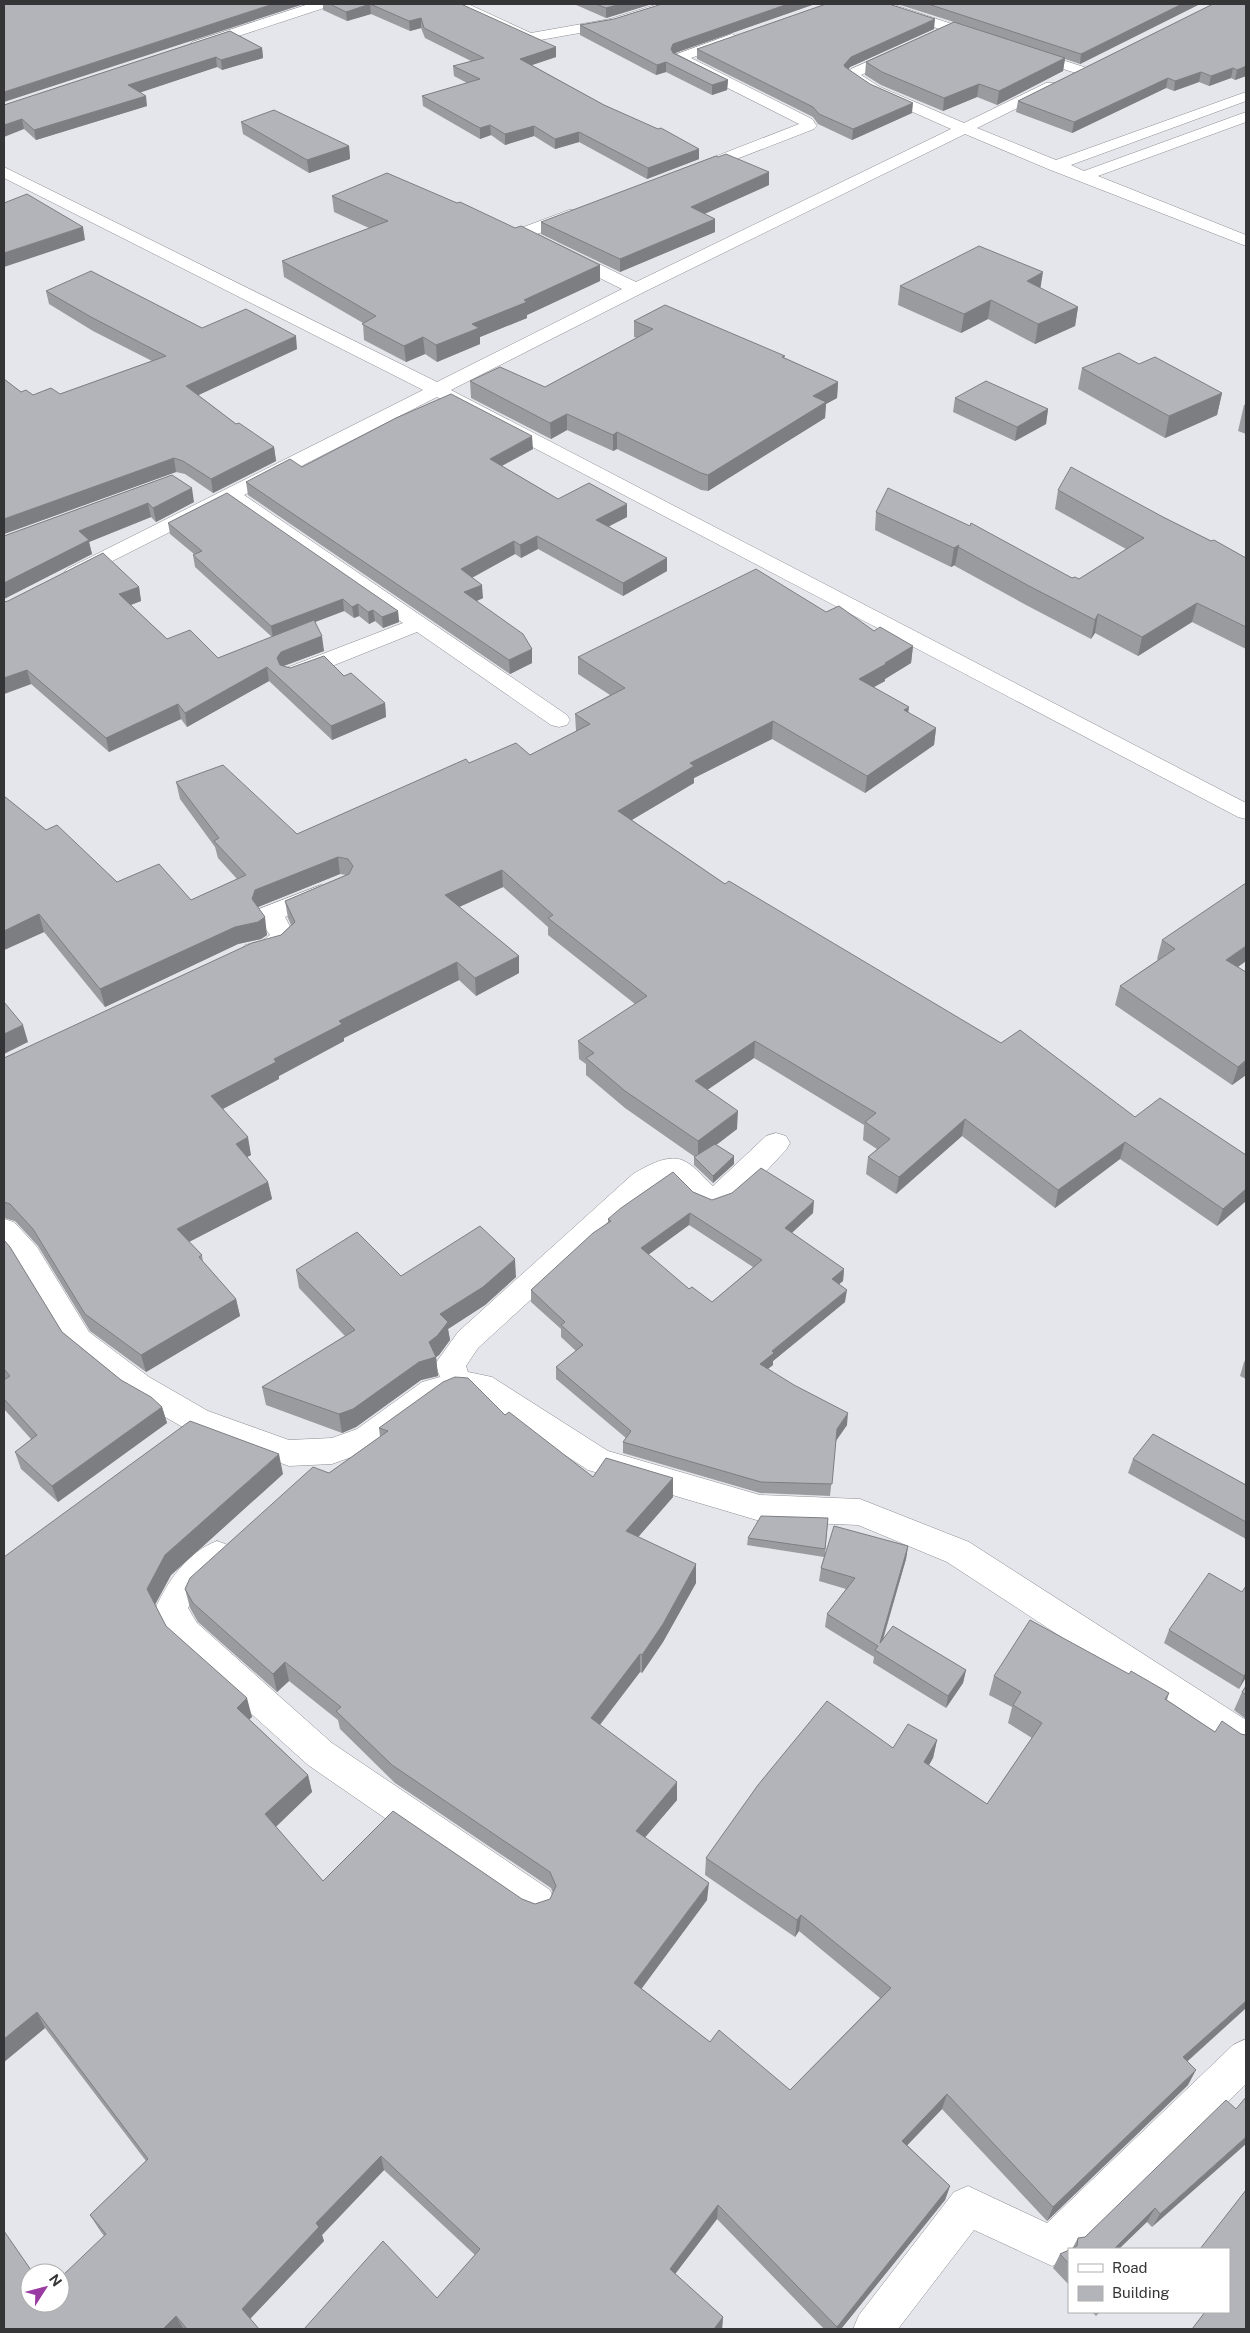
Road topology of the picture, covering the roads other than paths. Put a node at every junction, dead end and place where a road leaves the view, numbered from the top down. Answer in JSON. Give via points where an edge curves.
{"nodes":[{"id":1,"x":322,"y":4,"type":"edge"},
{"id":2,"x":457,"y":4,"type":"edge"},
{"id":3,"x":672,"y":4,"type":"edge"},
{"id":4,"x":879,"y":4,"type":"edge"},
{"id":5,"x":950,"y":29,"type":"junction"},
{"id":6,"x":748,"y":32,"type":"edge"},
{"id":7,"x":933,"y":36,"type":"edge"},
{"id":8,"x":992,"y":42,"type":"edge"},
{"id":9,"x":916,"y":44,"type":"edge"},
{"id":10,"x":1010,"y":48,"type":"edge"},
{"id":11,"x":182,"y":50,"type":"edge"},
{"id":12,"x":1099,"y":62,"type":"edge"},
{"id":13,"x":1082,"y":71,"type":"junction"},
{"id":14,"x":1246,"y":96,"type":"edge"},
{"id":15,"x":1246,"y":117,"type":"edge"},
{"id":16,"x":965,"y":129,"type":"junction"},
{"id":17,"x":1054,"y":166,"type":"junction"},
{"id":18,"x":4,"y":172,"type":"edge"},
{"id":19,"x":684,"y":173,"type":"edge"},
{"id":20,"x":1082,"y":177,"type":"junction"},
{"id":21,"x":592,"y":208,"type":"edge"},
{"id":22,"x":1246,"y":241,"type":"edge"},
{"id":23,"x":636,"y":289,"type":"junction"},
{"id":24,"x":436,"y":389,"type":"junction"},
{"id":25,"x":191,"y":489,"type":"edge"},
{"id":26,"x":221,"y":498,"type":"junction"},
{"id":27,"x":56,"y":583,"type":"edge"},
{"id":28,"x":419,"y":624,"type":"junction"},
{"id":29,"x":292,"y":673,"type":"edge"},
{"id":30,"x":559,"y":720,"type":"dead end"},
{"id":31,"x":1246,"y":812,"type":"edge"},
{"id":32,"x":341,"y":884,"type":"edge"},
{"id":33,"x":230,"y":961,"type":"edge"},
{"id":34,"x":776,"y":1143,"type":"dead end"},
{"id":35,"x":4,"y":1230,"type":"edge"},
{"id":36,"x":456,"y":1382,"type":"junction"},
{"id":37,"x":196,"y":1420,"type":"junction"},
{"id":38,"x":172,"y":1438,"type":"edge"},
{"id":39,"x":332,"y":1451,"type":"junction"},
{"id":40,"x":296,"y":1483,"type":"edge"},
{"id":41,"x":240,"y":1534,"type":"edge"},
{"id":42,"x":1246,"y":1739,"type":"edge"},
{"id":43,"x":537,"y":1902,"type":"edge"},
{"id":44,"x":1246,"y":2058,"type":"edge"},
{"id":45,"x":873,"y":2329,"type":"edge"}],
"edges":[{"from":1,"to":11,"type":"street"},
{"from":2,"to":3,"type":"street","via":[[529,38],[613,23]]},
{"from":4,"to":5,"type":"street"},
{"from":5,"to":7,"type":"street"},
{"from":5,"to":8,"type":"street"},
{"from":6,"to":19,"type":"street","via":[[679,58],[807,122],[809,126]]},
{"from":9,"to":16,"type":"street","via":[[852,76],[875,90]]},
{"from":10,"to":13,"type":"street"},
{"from":12,"to":13,"type":"street"},
{"from":13,"to":16,"type":"street"},
{"from":14,"to":17,"type":"street"},
{"from":15,"to":20,"type":"street"},
{"from":16,"to":17,"type":"street"},
{"from":16,"to":23,"type":"street"},
{"from":17,"to":20,"type":"street"},
{"from":18,"to":24,"type":"street"},
{"from":20,"to":22,"type":"street"},
{"from":21,"to":23,"type":"street","via":[[526,235]]},
{"from":23,"to":24,"type":"street"},
{"from":24,"to":26,"type":"street"},
{"from":24,"to":31,"type":"street"},
{"from":25,"to":26,"type":"street"},
{"from":26,"to":27,"type":"street"},
{"from":26,"to":28,"type":"street"},
{"from":28,"to":29,"type":"street"},
{"from":28,"to":30,"type":"street"},
{"from":32,"to":33,"type":"street","via":[[268,915],[284,938],[269,948],[248,952]]},
{"from":34,"to":36,"type":"street","via":[[729,1190],[712,1200],[694,1188],[677,1169],[661,1171],[643,1181],[468,1340],[450,1364]]},
{"from":35,"to":37,"type":"street","via":[[27,1255],[79,1340],[138,1386]]},
{"from":36,"to":39,"type":"street","via":[[433,1391],[368,1438]]},
{"from":36,"to":42,"type":"street","via":[[481,1386],[599,1461],[760,1508],[860,1512],[958,1552]]},
{"from":37,"to":38,"type":"street"},
{"from":37,"to":39,"type":"street","via":[[289,1453]]},
{"from":39,"to":40,"type":"street"},
{"from":41,"to":43,"type":"street","via":[[183,1586],[171,1609],[185,1633],[320,1754]]},
{"from":44,"to":45,"type":"street","via":[[1052,2246],[968,2206]]}]}
